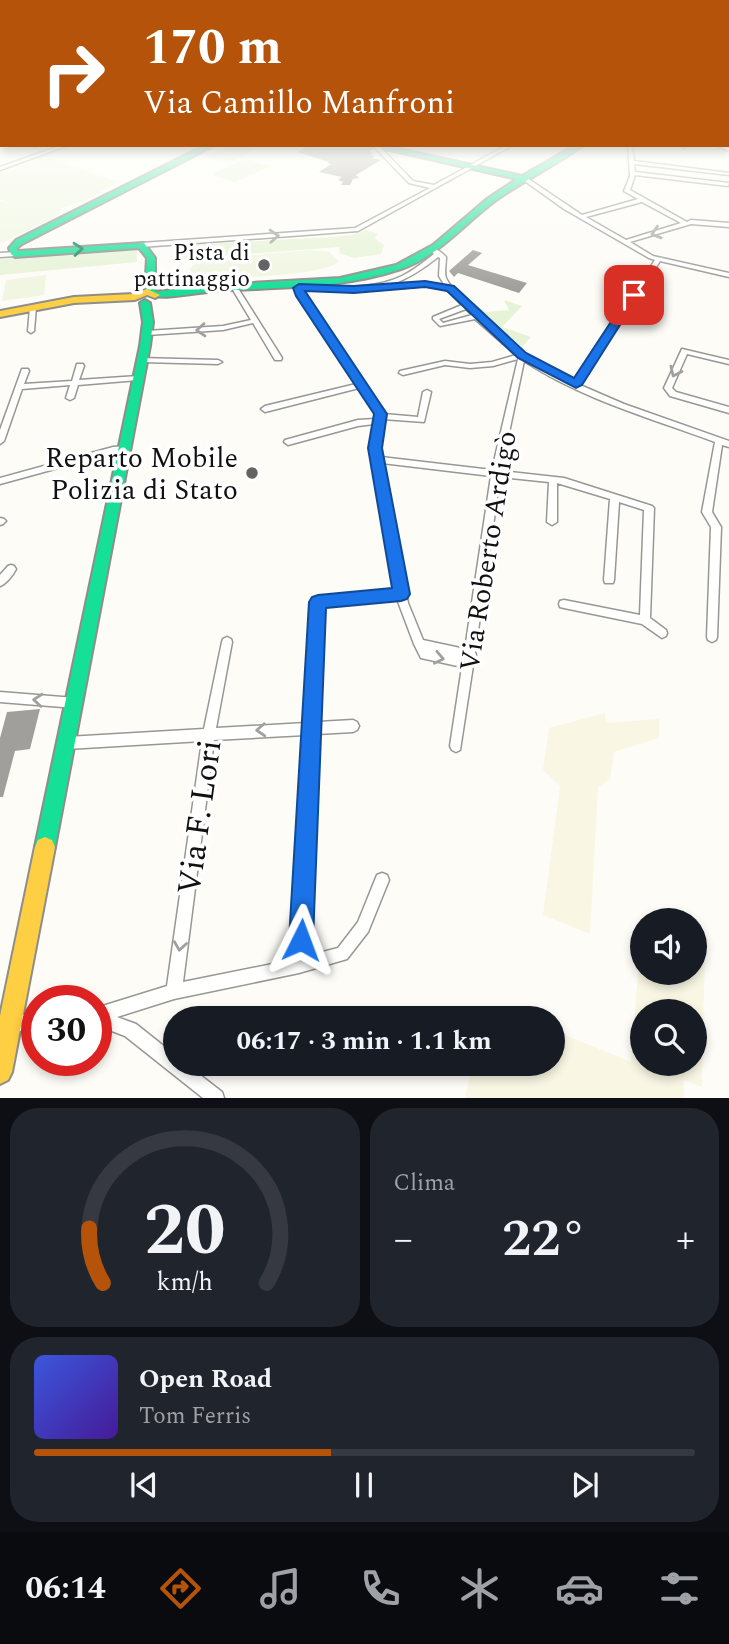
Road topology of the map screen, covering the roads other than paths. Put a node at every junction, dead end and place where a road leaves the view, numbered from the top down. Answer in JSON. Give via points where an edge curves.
{"nodes":[{"id":1,"x":128,"y":187,"type":"edge"},
{"id":2,"x":433,"y":187,"type":"edge"},
{"id":3,"x":513,"y":187,"type":"edge"},
{"id":4,"x":538,"y":187,"type":"edge"},
{"id":5,"x":628,"y":187,"type":"edge"},
{"id":6,"x":642,"y":200,"type":"junction"},
{"id":7,"x":583,"y":216,"type":"junction"},
{"id":8,"x":687,"y":224,"type":"junction"},
{"id":9,"x":729,"y":225,"type":"edge"},
{"id":10,"x":627,"y":241,"type":"junction"},
{"id":11,"x":157,"y":244,"type":"junction"},
{"id":12,"x":141,"y":245,"type":"junction"},
{"id":13,"x":436,"y":252,"type":"junction"},
{"id":14,"x":8,"y":255,"type":"edge"},
{"id":15,"x":150,"y":258,"type":"junction"},
{"id":16,"x":658,"y":259,"type":"junction"},
{"id":17,"x":729,"y":275,"type":"edge"},
{"id":18,"x":233,"y":285,"type":"junction"},
{"id":19,"x":298,"y":285,"type":"junction"},
{"id":20,"x":384,"y":286,"type":"junction"},
{"id":21,"x":450,"y":289,"type":"junction"},
{"id":22,"x":146,"y":297,"type":"junction"},
{"id":23,"x":467,"y":306,"type":"junction"},
{"id":24,"x":33,"y":307,"type":"junction"},
{"id":25,"x":0,"y":314,"type":"edge"},
{"id":26,"x":478,"y":316,"type":"junction"},
{"id":27,"x":255,"y":321,"type":"junction"},
{"id":28,"x":31,"y":331,"type":"dead end"},
{"id":29,"x":147,"y":333,"type":"junction"},
{"id":30,"x":522,"y":355,"type":"junction"},
{"id":31,"x":278,"y":358,"type":"dead end"},
{"id":32,"x":142,"y":360,"type":"junction"},
{"id":33,"x":218,"y":362,"type":"dead end"},
{"id":34,"x":729,"y":362,"type":"edge"},
{"id":35,"x":79,"y":366,"type":"dead end"},
{"id":36,"x":25,"y":371,"type":"dead end"},
{"id":37,"x":403,"y":373,"type":"dead end"},
{"id":38,"x":138,"y":378,"type":"junction"},
{"id":39,"x":75,"y":383,"type":"junction"},
{"id":40,"x":362,"y":385,"type":"junction"},
{"id":41,"x":576,"y":385,"type":"junction"},
{"id":42,"x":19,"y":387,"type":"junction"},
{"id":43,"x":427,"y":392,"type":"dead end"},
{"id":44,"x":70,"y":398,"type":"dead end"},
{"id":45,"x":265,"y":409,"type":"dead end"},
{"id":46,"x":729,"y":410,"type":"edge"},
{"id":47,"x":380,"y":419,"type":"junction"},
{"id":48,"x":0,"y":441,"type":"edge"},
{"id":49,"x":288,"y":442,"type":"dead end"},
{"id":50,"x":724,"y":442,"type":"edge"},
{"id":51,"x":125,"y":449,"type":"junction"},
{"id":52,"x":378,"y":460,"type":"junction"},
{"id":53,"x":496,"y":473,"type":"junction"},
{"id":54,"x":553,"y":480,"type":"junction"},
{"id":55,"x":0,"y":481,"type":"edge"},
{"id":56,"x":615,"y":496,"type":"junction"},
{"id":57,"x":552,"y":522,"type":"dead end"},
{"id":58,"x":11,"y":569,"type":"dead end"},
{"id":59,"x":609,"y":580,"type":"dead end"},
{"id":60,"x":0,"y":582,"type":"edge"},
{"id":61,"x":401,"y":594,"type":"junction"},
{"id":62,"x":564,"y":604,"type":"dead end"},
{"id":63,"x":645,"y":620,"type":"junction"},
{"id":64,"x":662,"y":632,"type":"dead end"},
{"id":65,"x":712,"y":637,"type":"dead end"},
{"id":66,"x":227,"y":642,"type":"dead end"},
{"id":67,"x":470,"y":660,"type":"junction"},
{"id":68,"x":0,"y":696,"type":"edge"},
{"id":69,"x":75,"y":703,"type":"junction"},
{"id":70,"x":354,"y":726,"type":"dead end"},
{"id":71,"x":313,"y":727,"type":"junction"},
{"id":72,"x":209,"y":733,"type":"junction"},
{"id":73,"x":67,"y":743,"type":"junction"},
{"id":74,"x":456,"y":747,"type":"dead end"},
{"id":75,"x":382,"y":880,"type":"dead end"},
{"id":76,"x":299,"y":966,"type":"junction"},
{"id":77,"x":174,"y":992,"type":"junction"},
{"id":78,"x":112,"y":1011,"type":"edge"},
{"id":79,"x":112,"y":1023,"type":"edge"},
{"id":80,"x":5,"y":1024,"type":"edge"},
{"id":81,"x":0,"y":1072,"type":"edge"},
{"id":82,"x":216,"y":1098,"type":"edge"}],
"edges":[{"from":1,"to":14,"type":"main road","via":[[19,242]]},
{"from":11,"to":2,"type":"street","one_way":true,"via":[[350,231]]},
{"from":3,"to":13,"type":"main road","via":[[477,211]]},
{"from":4,"to":7,"type":"street"},
{"from":5,"to":6,"type":"street"},
{"from":6,"to":7,"type":"street"},
{"from":6,"to":8,"type":"street"},
{"from":7,"to":10,"type":"street"},
{"from":8,"to":9,"type":"street"},
{"from":8,"to":10,"type":"street","one_way":true},
{"from":10,"to":16,"type":"street"},
{"from":11,"to":12,"type":"street"},
{"from":11,"to":15,"type":"street"},
{"from":14,"to":12,"type":"main road","one_way":true},
{"from":12,"to":15,"type":"main road"},
{"from":13,"to":19,"type":"main road","via":[[380,273]]},
{"from":13,"to":20,"type":"street","via":[[416,272]]},
{"from":13,"to":21,"type":"street","via":[[443,257],[442,276]]},
{"from":15,"to":22,"type":"main road"},
{"from":16,"to":17,"type":"street"},
{"from":16,"to":41,"type":"street"},
{"from":18,"to":19,"type":"main road"},
{"from":18,"to":22,"type":"main road"},
{"from":18,"to":27,"type":"street"},
{"from":19,"to":20,"type":"street","via":[[354,290]]},
{"from":19,"to":40,"type":"street"},
{"from":20,"to":21,"type":"street","via":[[431,284]]},
{"from":21,"to":23,"type":"street"},
{"from":22,"to":24,"type":"main road"},
{"from":22,"to":29,"type":"main road"},
{"from":23,"to":26,"type":"street"},
{"from":23,"to":26,"type":"street","via":[[435,318],[442,325]]},
{"from":24,"to":25,"type":"main road"},
{"from":24,"to":28,"type":"street"},
{"from":26,"to":30,"type":"street"},
{"from":27,"to":29,"type":"street","one_way":true},
{"from":27,"to":31,"type":"street"},
{"from":29,"to":32,"type":"main road"},
{"from":30,"to":37,"type":"street","via":[[493,364],[445,363]]},
{"from":30,"to":41,"type":"street"},
{"from":30,"to":53,"type":"street","name":"Via Roberto Ardigò"},
{"from":32,"to":33,"type":"street"},
{"from":32,"to":38,"type":"main road"},
{"from":34,"to":46,"type":"street","one_way":true,"via":[[685,351],[668,388],[673,394]]},
{"from":35,"to":39,"type":"street"},
{"from":36,"to":42,"type":"street"},
{"from":38,"to":39,"type":"street"},
{"from":38,"to":51,"type":"main road"},
{"from":39,"to":42,"type":"street"},
{"from":39,"to":44,"type":"street"},
{"from":40,"to":45,"type":"street"},
{"from":40,"to":47,"type":"street"},
{"from":41,"to":50,"type":"street"},
{"from":42,"to":48,"type":"street"},
{"from":43,"to":47,"type":"street","via":[[421,421]]},
{"from":47,"to":49,"type":"street"},
{"from":47,"to":52,"type":"street","via":[[375,440]]},
{"from":50,"to":65,"type":"street","via":[[707,512],[716,527]]},
{"from":51,"to":55,"type":"street"},
{"from":51,"to":69,"type":"main road"},
{"from":52,"to":53,"type":"street"},
{"from":52,"to":61,"type":"street"},
{"from":53,"to":54,"type":"street"},
{"from":53,"to":67,"type":"street","name":"Via Roberto Ardigò"},
{"from":54,"to":56,"type":"street"},
{"from":54,"to":57,"type":"street"},
{"from":56,"to":59,"type":"street"},
{"from":56,"to":63,"type":"street","via":[[649,508]]},
{"from":58,"to":60,"type":"street"},
{"from":61,"to":67,"type":"street","via":[[419,644]]},
{"from":61,"to":71,"type":"street","via":[[318,602]]},
{"from":62,"to":63,"type":"street"},
{"from":63,"to":64,"type":"street"},
{"from":66,"to":72,"type":"street","name":"Via F. Lori"},
{"from":67,"to":74,"type":"street","name":"Via Roberto Ardigò"},
{"from":69,"to":68,"type":"street","one_way":true},
{"from":69,"to":73,"type":"main road"},
{"from":70,"to":71,"type":"street"},
{"from":71,"to":72,"type":"street","one_way":true},
{"from":71,"to":76,"type":"street"},
{"from":72,"to":73,"type":"street"},
{"from":72,"to":77,"type":"street","name":"Via F. Lori","one_way":true},
{"from":73,"to":80,"type":"main road"},
{"from":75,"to":76,"type":"street","via":[[363,927],[342,954]]},
{"from":76,"to":77,"type":"street"},
{"from":77,"to":78,"type":"street"},
{"from":79,"to":82,"type":"street","via":[[130,1030]]},
{"from":80,"to":81,"type":"main road"}]}
